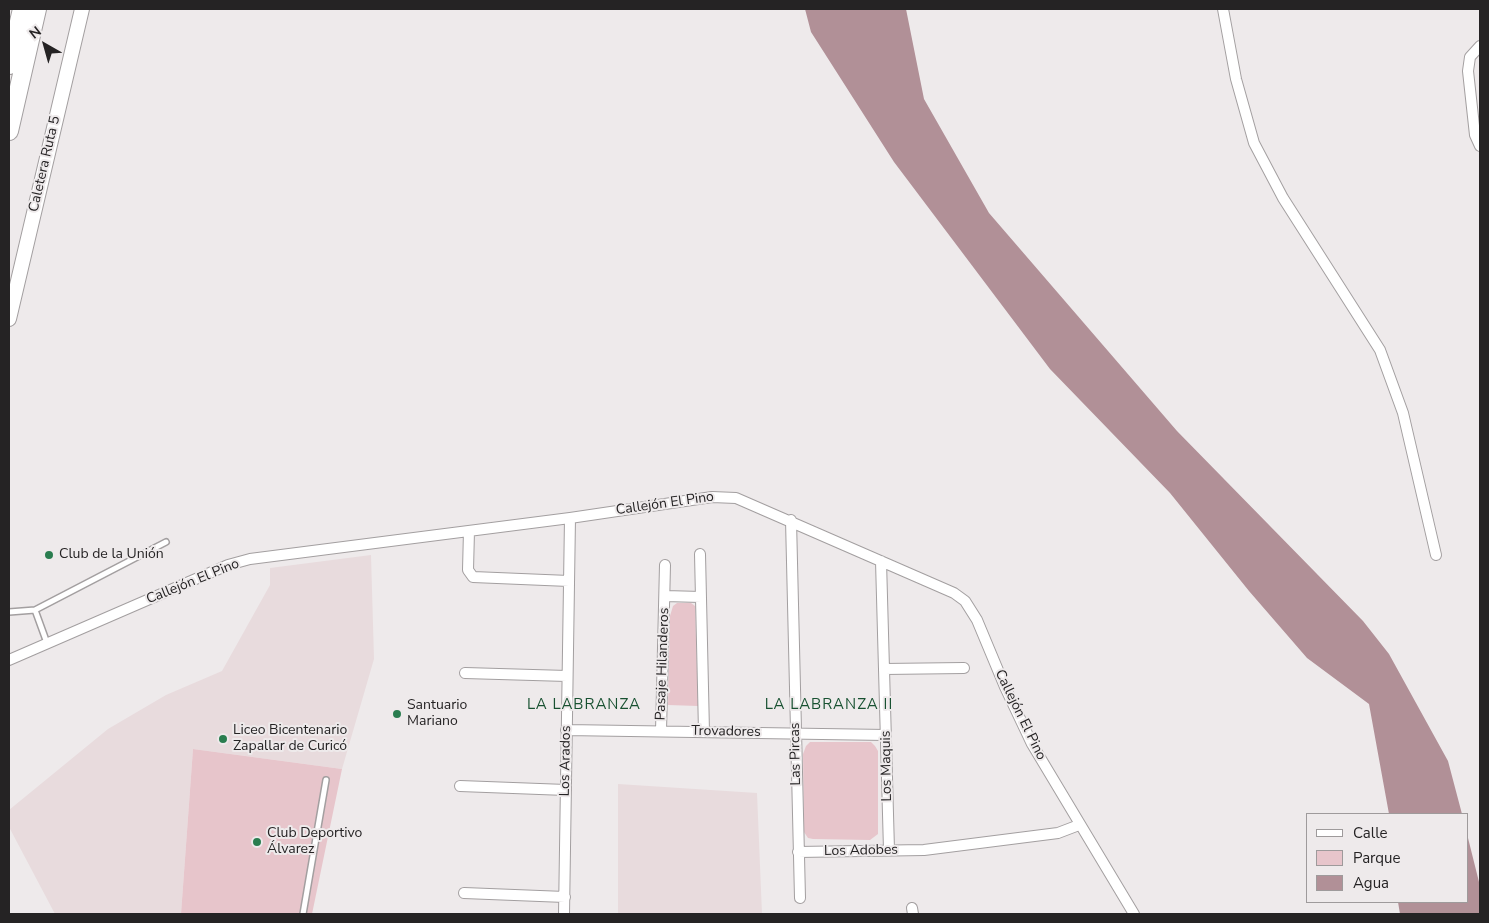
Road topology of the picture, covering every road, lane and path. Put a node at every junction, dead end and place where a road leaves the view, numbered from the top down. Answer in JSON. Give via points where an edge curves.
{"nodes":[{"id":1,"x":22,"y":9,"type":"edge"},
{"id":2,"x":37,"y":9,"type":"edge"},
{"id":3,"x":82,"y":9,"type":"edge"},
{"id":4,"x":1222,"y":9,"type":"edge"},
{"id":5,"x":1480,"y":46,"type":"edge"},
{"id":6,"x":9,"y":65,"type":"edge"},
{"id":7,"x":9,"y":131,"type":"edge"},
{"id":8,"x":1480,"y":146,"type":"edge"},
{"id":9,"x":9,"y":320,"type":"edge"},
{"id":10,"x":570,"y":518,"type":"junction"},
{"id":11,"x":791,"y":520,"type":"junction"},
{"id":12,"x":469,"y":531,"type":"junction"},
{"id":13,"x":166,"y":542,"type":"dead end"},
{"id":14,"x":700,"y":554,"type":"dead end"},
{"id":15,"x":1436,"y":554,"type":"dead end"},
{"id":16,"x":881,"y":561,"type":"junction"},
{"id":17,"x":665,"y":565,"type":"dead end"},
{"id":18,"x":569,"y":581,"type":"junction"},
{"id":19,"x":665,"y":596,"type":"junction"},
{"id":20,"x":701,"y":597,"type":"junction"},
{"id":21,"x":35,"y":610,"type":"junction"},
{"id":22,"x":9,"y":612,"type":"edge"},
{"id":23,"x":47,"y":643,"type":"junction"},
{"id":24,"x":9,"y":660,"type":"edge"},
{"id":25,"x":964,"y":668,"type":"dead end"},
{"id":26,"x":884,"y":669,"type":"junction"},
{"id":27,"x":465,"y":674,"type":"dead end"},
{"id":28,"x":567,"y":676,"type":"junction"},
{"id":29,"x":566,"y":730,"type":"junction"},
{"id":30,"x":662,"y":731,"type":"junction"},
{"id":31,"x":704,"y":732,"type":"junction"},
{"id":32,"x":796,"y":734,"type":"junction"},
{"id":33,"x":886,"y":735,"type":"junction"},
{"id":34,"x":326,"y":780,"type":"dead end"},
{"id":35,"x":460,"y":786,"type":"dead end"},
{"id":36,"x":566,"y":790,"type":"junction"},
{"id":37,"x":1079,"y":825,"type":"junction"},
{"id":38,"x":888,"y":850,"type":"junction"},
{"id":39,"x":798,"y":852,"type":"junction"},
{"id":40,"x":464,"y":893,"type":"dead end"},
{"id":41,"x":565,"y":897,"type":"junction"},
{"id":42,"x":800,"y":898,"type":"dead end"},
{"id":43,"x":303,"y":914,"type":"edge"},
{"id":44,"x":564,"y":914,"type":"edge"},
{"id":45,"x":1134,"y":914,"type":"edge"}],
"edges":[{"from":1,"to":6,"type":"highway"},
{"from":2,"to":7,"type":"highway"},
{"from":3,"to":9,"type":"street","name":"Caletera Ruta 5"},
{"from":4,"to":15,"type":"street","via":[[1236,79],[1254,143],[1283,198],[1380,350],[1403,414]]},
{"from":5,"to":8,"type":"street","via":[[1470,57],[1468,72],[1475,135]]},
{"from":10,"to":11,"type":"street","name":"Callejón El Pino","via":[[720,496],[744,500]]},
{"from":10,"to":12,"type":"street","name":"Callejón El Pino"},
{"from":10,"to":18,"type":"street","name":"Los Arados"},
{"from":11,"to":16,"type":"street","name":"Callejón El Pino"},
{"from":11,"to":32,"type":"street","name":"Las Pircas"},
{"from":12,"to":18,"type":"street","via":[[468,570],[473,578]]},
{"from":12,"to":23,"type":"street","name":"Callejón El Pino","via":[[250,559],[228,565]]},
{"from":13,"to":21,"type":"lane"},
{"from":14,"to":20,"type":"street"},
{"from":16,"to":26,"type":"street","name":"Los Maquis"},
{"from":16,"to":37,"type":"street","name":"Callejón El Pino","via":[[954,593],[970,606],[1020,721]]},
{"from":17,"to":19,"type":"street","name":"Pasaje Hilanderos"},
{"from":18,"to":28,"type":"street","name":"Los Arados"},
{"from":19,"to":20,"type":"street","name":"Pasaje Hilanderos"},
{"from":19,"to":30,"type":"street","name":"Pasaje Hilanderos"},
{"from":20,"to":31,"type":"street"},
{"from":21,"to":22,"type":"lane"},
{"from":21,"to":23,"type":"lane"},
{"from":23,"to":24,"type":"street","name":"Callejón El Pino"},
{"from":25,"to":26,"type":"street"},
{"from":26,"to":33,"type":"street","name":"Los Maquis"},
{"from":27,"to":28,"type":"street"},
{"from":28,"to":29,"type":"street","name":"Los Arados"},
{"from":29,"to":30,"type":"street","name":"Trovadores"},
{"from":29,"to":36,"type":"street","name":"Los Arados"},
{"from":30,"to":31,"type":"street","name":"Trovadores"},
{"from":31,"to":32,"type":"street","name":"Trovadores"},
{"from":32,"to":33,"type":"street","name":"Trovadores"},
{"from":32,"to":39,"type":"street","name":"Las Pircas"},
{"from":33,"to":38,"type":"street","name":"Los Maquis"},
{"from":34,"to":43,"type":"lane"},
{"from":35,"to":36,"type":"street"},
{"from":36,"to":41,"type":"street","name":"Los Arados"},
{"from":37,"to":38,"type":"street","name":"Los Adobes","via":[[1058,833],[924,850]]},
{"from":37,"to":45,"type":"street","name":"Callejón El Pino"},
{"from":38,"to":39,"type":"street","name":"Los Adobes"},
{"from":39,"to":42,"type":"street","name":"Las Pircas"},
{"from":40,"to":41,"type":"street"},
{"from":41,"to":44,"type":"street","name":"Los Arados"}]}
